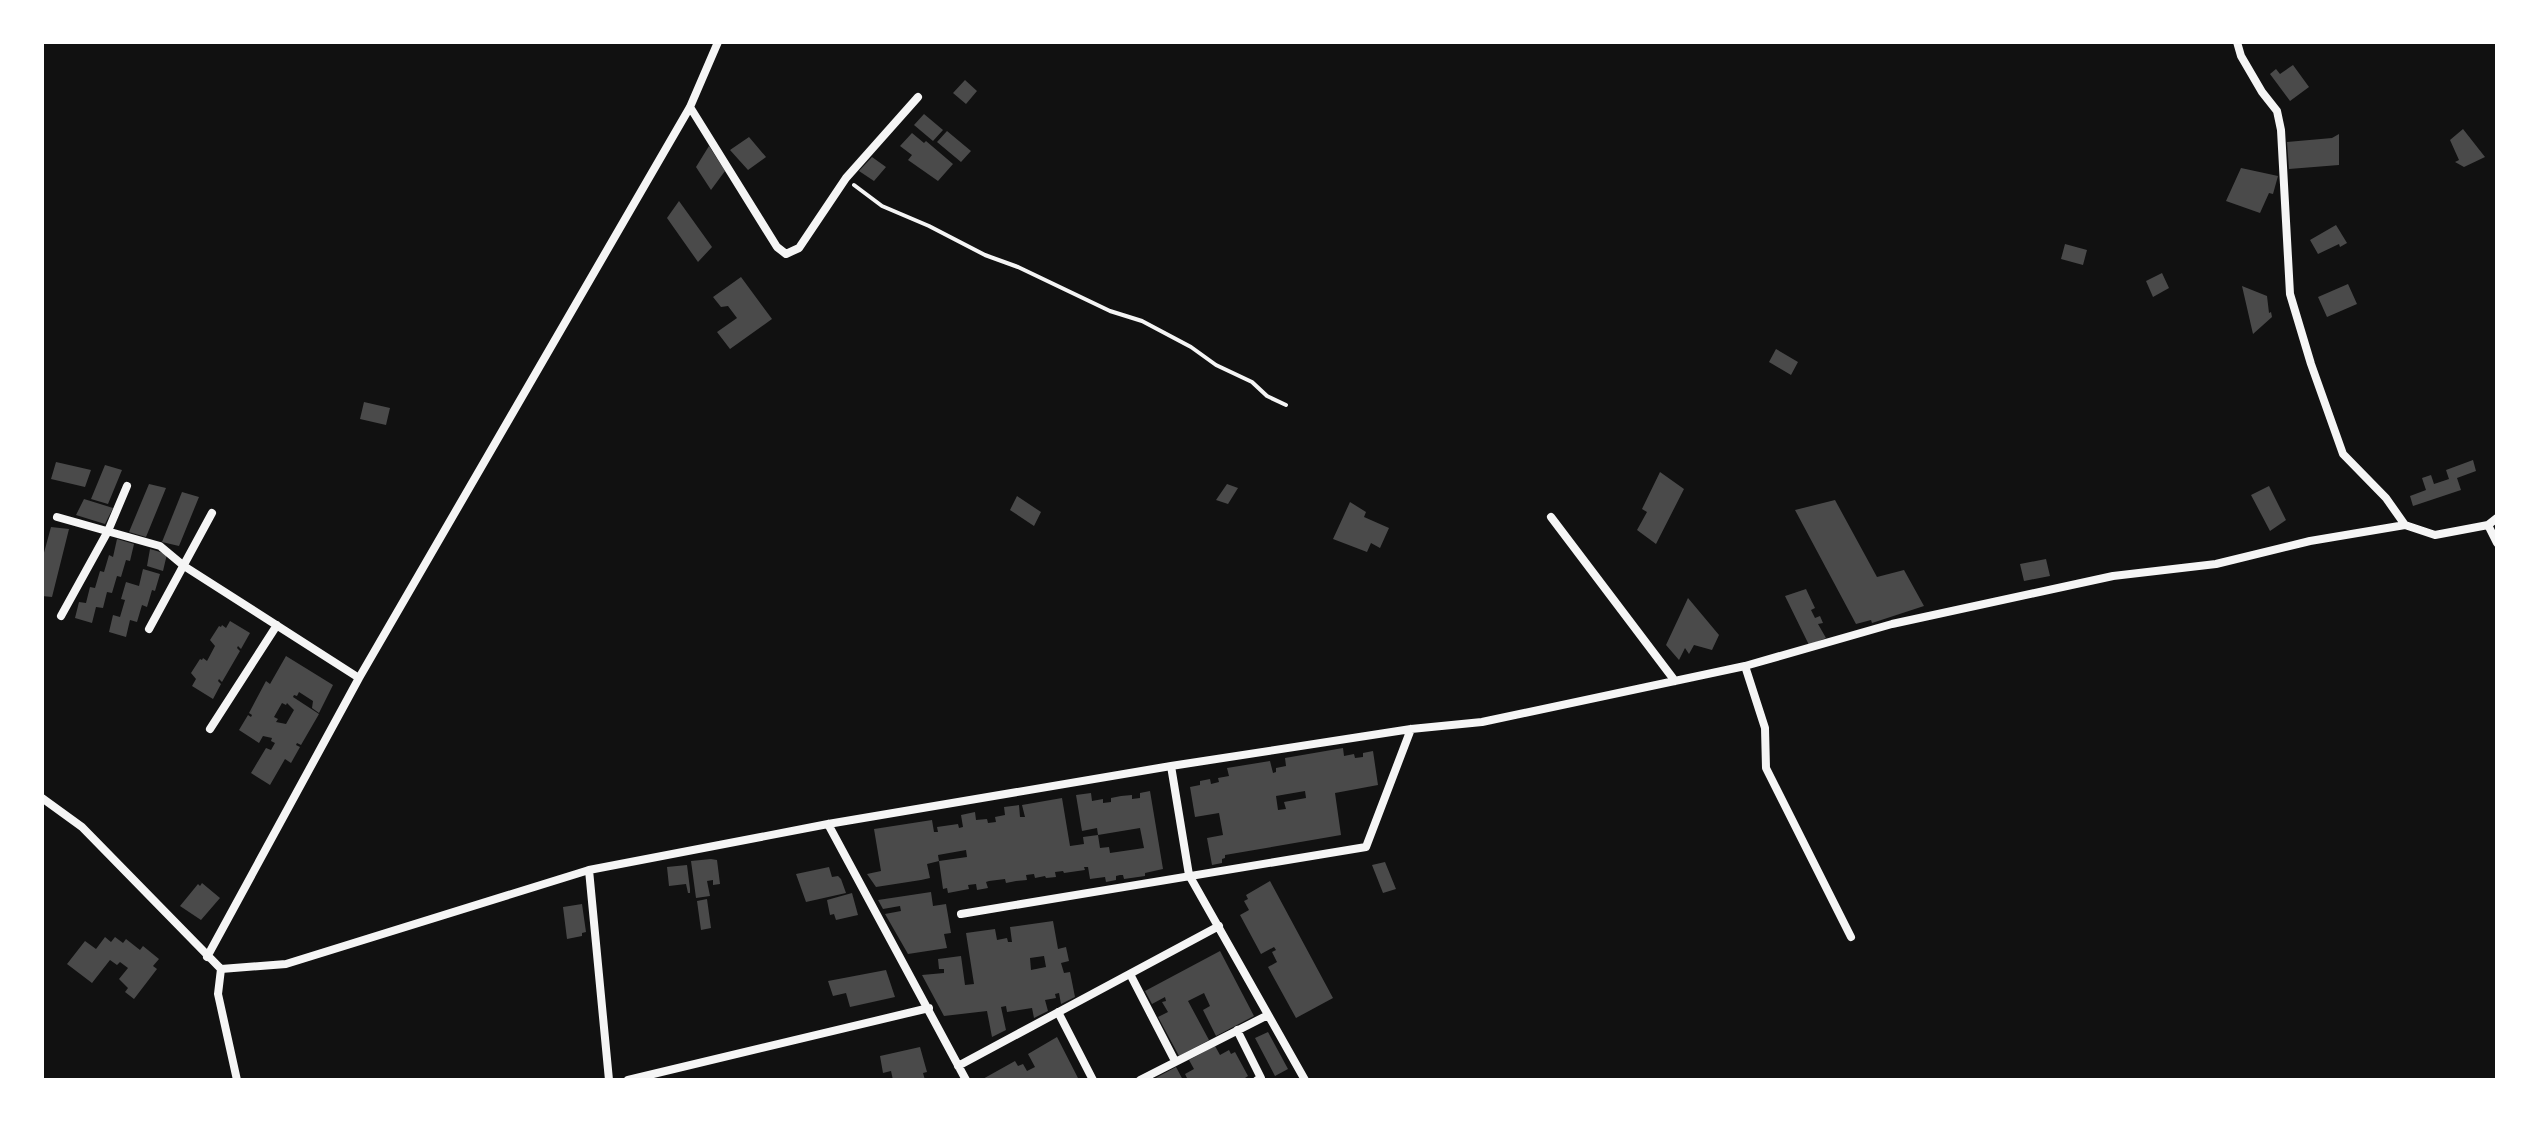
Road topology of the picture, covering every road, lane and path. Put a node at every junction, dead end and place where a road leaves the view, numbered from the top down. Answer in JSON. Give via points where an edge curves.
{"nodes":[{"id":1,"x":718,"y":42,"type":"edge"},
{"id":2,"x":2237,"y":42,"type":"edge"},
{"id":3,"x":918,"y":97,"type":"dead end"},
{"id":4,"x":690,"y":107,"type":"junction"},
{"id":5,"x":846,"y":178,"type":"junction"},
{"id":6,"x":1286,"y":405,"type":"dead end"},
{"id":7,"x":127,"y":486,"type":"dead end"},
{"id":8,"x":212,"y":513,"type":"dead end"},
{"id":9,"x":57,"y":517,"type":"dead end"},
{"id":10,"x":1551,"y":517,"type":"dead end"},
{"id":11,"x":2497,"y":518,"type":"edge"},
{"id":12,"x":2405,"y":525,"type":"junction"},
{"id":13,"x":2488,"y":525,"type":"junction"},
{"id":14,"x":108,"y":531,"type":"junction"},
{"id":15,"x":2497,"y":543,"type":"edge"},
{"id":16,"x":184,"y":566,"type":"junction"},
{"id":17,"x":61,"y":616,"type":"dead end"},
{"id":18,"x":277,"y":625,"type":"junction"},
{"id":19,"x":149,"y":629,"type":"dead end"},
{"id":20,"x":1745,"y":666,"type":"junction"},
{"id":21,"x":359,"y":678,"type":"junction"},
{"id":22,"x":1675,"y":681,"type":"junction"},
{"id":23,"x":210,"y":729,"type":"dead end"},
{"id":24,"x":1411,"y":729,"type":"junction"},
{"id":25,"x":1171,"y":766,"type":"junction"},
{"id":26,"x":42,"y":798,"type":"edge"},
{"id":27,"x":828,"y":824,"type":"junction"},
{"id":28,"x":589,"y":870,"type":"junction"},
{"id":29,"x":1189,"y":875,"type":"junction"},
{"id":30,"x":961,"y":914,"type":"dead end"},
{"id":31,"x":1219,"y":926,"type":"junction"},
{"id":32,"x":1851,"y":937,"type":"dead end"},
{"id":33,"x":207,"y":957,"type":"junction"},
{"id":34,"x":221,"y":969,"type":"junction"},
{"id":35,"x":1130,"y":974,"type":"junction"},
{"id":36,"x":929,"y":1008,"type":"junction"},
{"id":37,"x":1058,"y":1012,"type":"junction"},
{"id":38,"x":1268,"y":1015,"type":"junction"},
{"id":39,"x":1237,"y":1030,"type":"junction"},
{"id":40,"x":1175,"y":1061,"type":"junction"},
{"id":41,"x":958,"y":1066,"type":"junction"},
{"id":42,"x":1259,"y":1079,"type":"edge"},
{"id":43,"x":237,"y":1080,"type":"edge"},
{"id":44,"x":609,"y":1080,"type":"edge"},
{"id":45,"x":628,"y":1080,"type":"edge"},
{"id":46,"x":966,"y":1080,"type":"edge"},
{"id":47,"x":1093,"y":1080,"type":"edge"},
{"id":48,"x":1140,"y":1080,"type":"edge"},
{"id":49,"x":1305,"y":1080,"type":"edge"}],
"edges":[{"from":1,"to":4,"type":"street"},
{"from":2,"to":12,"type":"street","via":[[2277,111],[2290,294],[2311,364],[2343,454]]},
{"from":3,"to":5,"type":"street"},
{"from":4,"to":5,"type":"street","via":[[786,254],[799,248]]},
{"from":4,"to":21,"type":"street"},
{"from":5,"to":6,"type":"path","via":[[882,206],[1142,321]]},
{"from":7,"to":14,"type":"street"},
{"from":8,"to":16,"type":"street"},
{"from":9,"to":14,"type":"street"},
{"from":10,"to":22,"type":"street"},
{"from":11,"to":13,"type":"street"},
{"from":12,"to":13,"type":"street","via":[[2435,535]]},
{"from":12,"to":20,"type":"street","via":[[2216,564],[2113,576],[1892,624]]},
{"from":13,"to":15,"type":"street"},
{"from":14,"to":16,"type":"street","via":[[160,546]]},
{"from":14,"to":17,"type":"street"},
{"from":16,"to":18,"type":"street"},
{"from":16,"to":19,"type":"street"},
{"from":18,"to":21,"type":"street"},
{"from":18,"to":23,"type":"street"},
{"from":20,"to":22,"type":"street"},
{"from":20,"to":32,"type":"street","via":[[1765,728],[1766,768]]},
{"from":21,"to":33,"type":"street"},
{"from":22,"to":24,"type":"street","via":[[1482,722]]},
{"from":24,"to":25,"type":"street"},
{"from":24,"to":29,"type":"street","via":[[1366,847]]},
{"from":25,"to":27,"type":"street"},
{"from":25,"to":29,"type":"street"},
{"from":26,"to":33,"type":"street","via":[[82,827]]},
{"from":27,"to":28,"type":"street"},
{"from":27,"to":36,"type":"street"},
{"from":28,"to":34,"type":"street","via":[[286,964]]},
{"from":28,"to":44,"type":"street"},
{"from":29,"to":30,"type":"street"},
{"from":29,"to":31,"type":"street"},
{"from":31,"to":35,"type":"street"},
{"from":31,"to":38,"type":"street"},
{"from":33,"to":34,"type":"street"},
{"from":34,"to":43,"type":"street","via":[[218,994]]},
{"from":35,"to":37,"type":"street"},
{"from":35,"to":40,"type":"street"},
{"from":36,"to":41,"type":"street"},
{"from":36,"to":45,"type":"street"},
{"from":37,"to":41,"type":"street"},
{"from":37,"to":47,"type":"street"},
{"from":38,"to":39,"type":"street"},
{"from":38,"to":49,"type":"street"},
{"from":39,"to":40,"type":"street"},
{"from":39,"to":42,"type":"street"},
{"from":40,"to":48,"type":"street"},
{"from":41,"to":46,"type":"street"}]}
